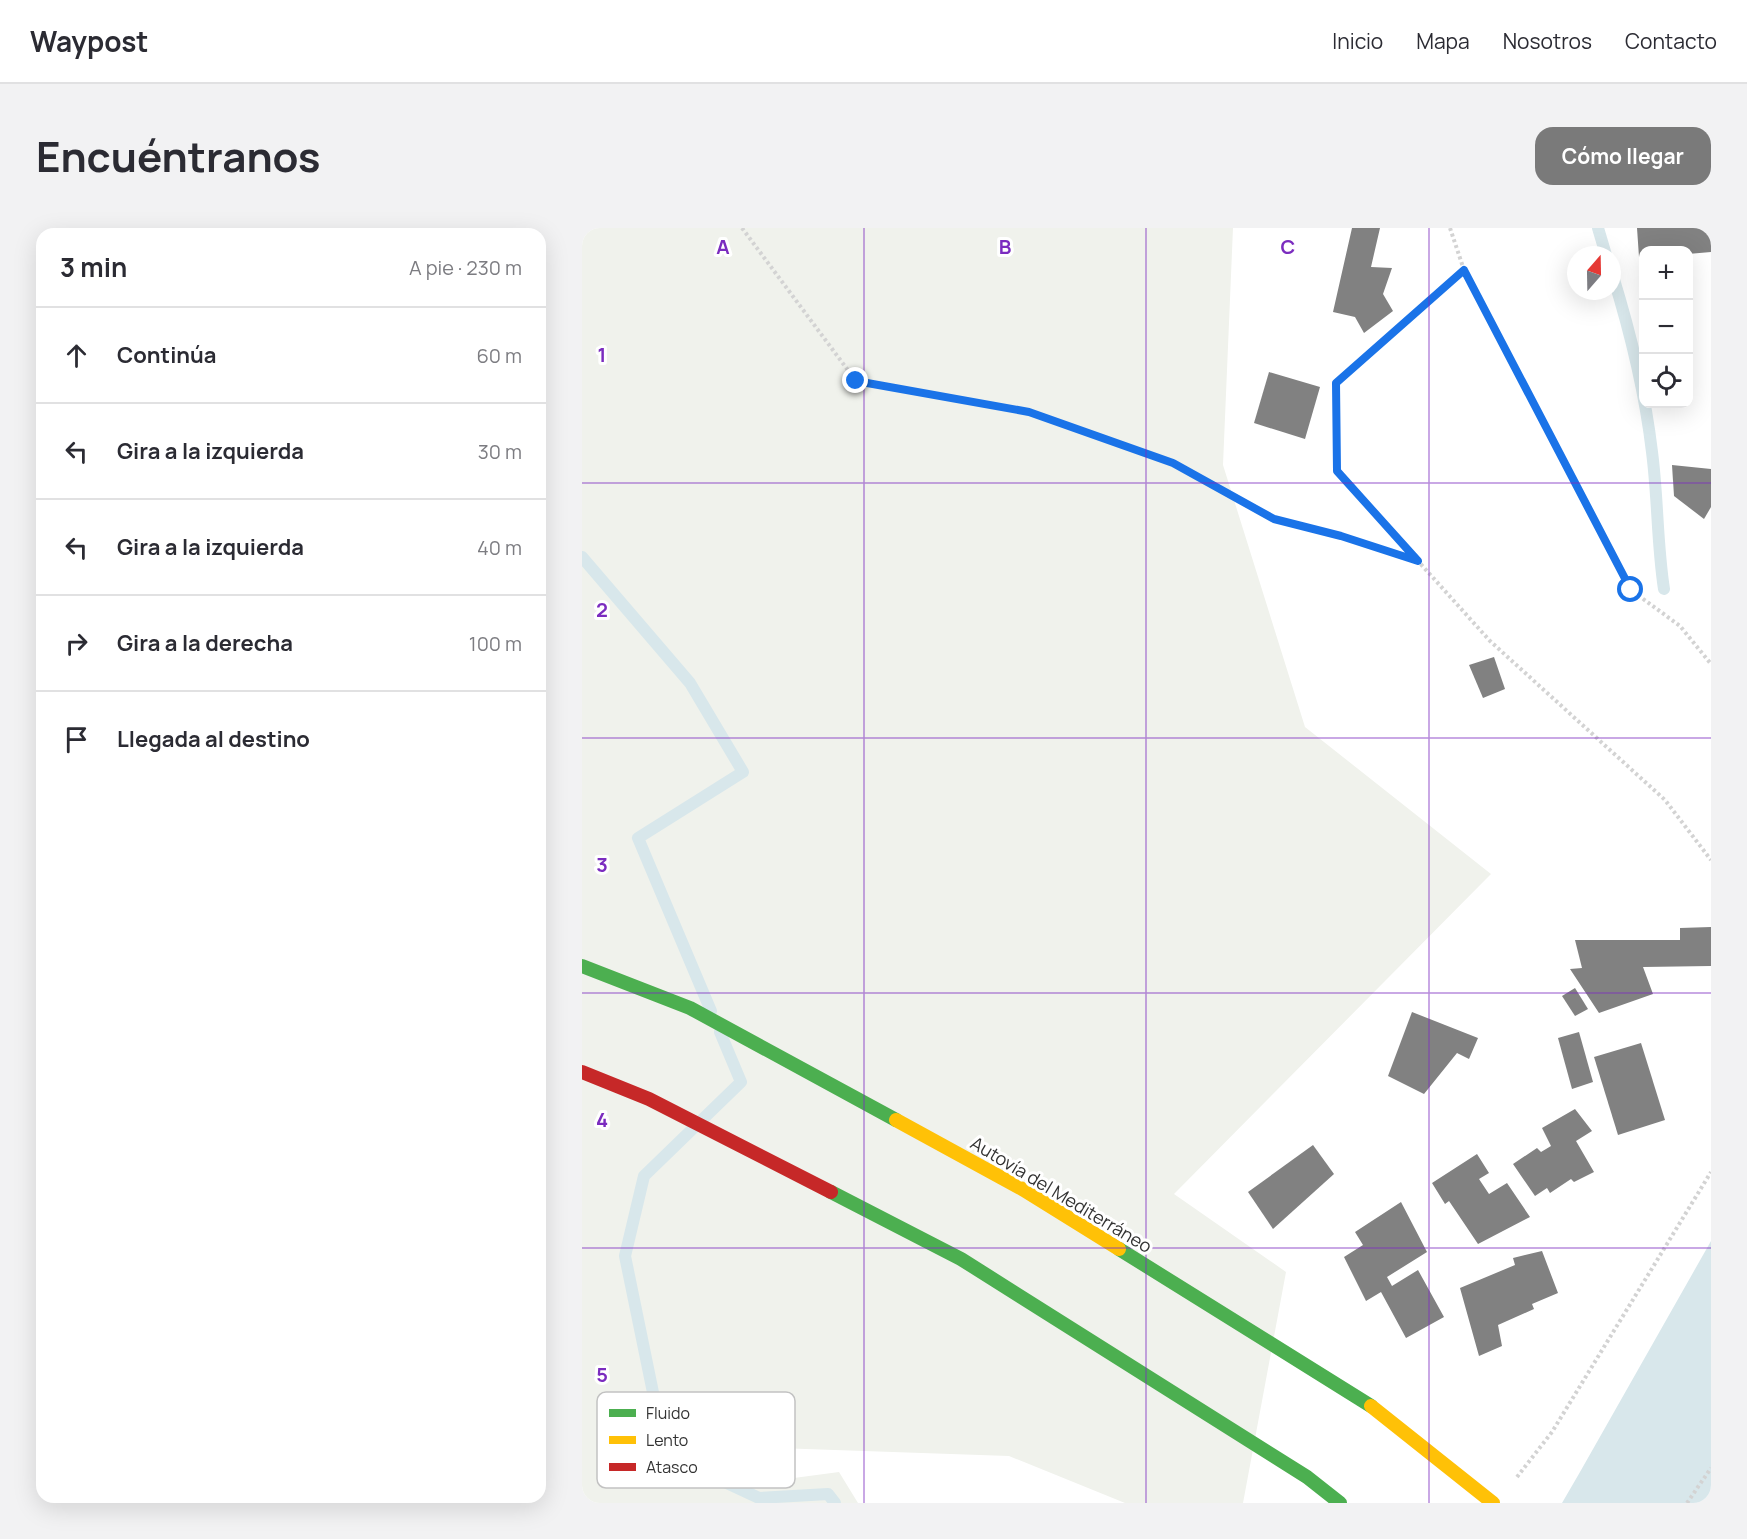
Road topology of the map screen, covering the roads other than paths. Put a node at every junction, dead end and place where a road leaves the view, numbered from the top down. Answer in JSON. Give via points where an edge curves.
{"nodes":[{"id":1,"x":582,"y":966,"type":"edge"},
{"id":2,"x":582,"y":1072,"type":"edge"},
{"id":3,"x":1340,"y":1503,"type":"edge"},
{"id":4,"x":1493,"y":1503,"type":"edge"}],
"edges":[{"from":1,"to":4,"type":"highway","name":"Autovía del Mediterráneo","via":[[690,1008],[1024,1190],[1380,1411]]},
{"from":2,"to":3,"type":"highway","via":[[649,1100],[961,1259],[1307,1477]]}]}
